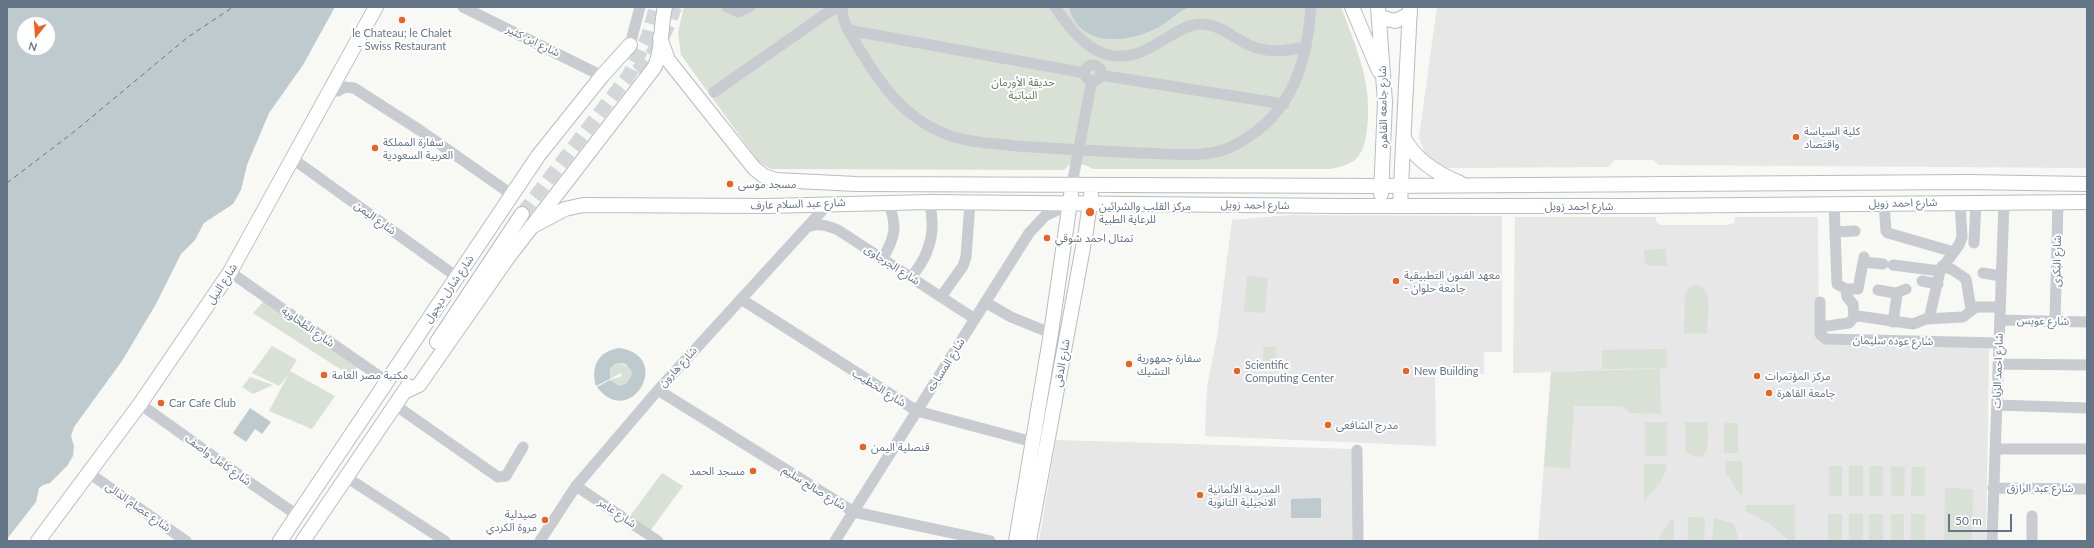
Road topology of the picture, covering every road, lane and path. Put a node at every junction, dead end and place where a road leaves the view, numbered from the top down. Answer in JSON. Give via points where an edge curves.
{"nodes":[{"id":1,"x":376,"y":7,"type":"edge"},
{"id":2,"x":463,"y":7,"type":"edge"},
{"id":3,"x":640,"y":7,"type":"edge"},
{"id":4,"x":665,"y":7,"type":"edge"},
{"id":5,"x":727,"y":7,"type":"edge"},
{"id":6,"x":749,"y":7,"type":"edge"},
{"id":7,"x":840,"y":7,"type":"edge"},
{"id":8,"x":1056,"y":7,"type":"edge"},
{"id":9,"x":1311,"y":7,"type":"edge"},
{"id":10,"x":1352,"y":7,"type":"edge"},
{"id":11,"x":1410,"y":11,"type":"edge"},
{"id":12,"x":1378,"y":12,"type":"edge"},
{"id":13,"x":848,"y":30,"type":"junction"},
{"id":14,"x":660,"y":38,"type":"junction"},
{"id":15,"x":630,"y":45,"type":"joint"},
{"id":16,"x":1306,"y":47,"type":"junction"},
{"id":17,"x":1094,"y":50,"type":"junction"},
{"id":18,"x":1093,"y":73,"type":"junction"},
{"id":19,"x":602,"y":76,"type":"junction"},
{"id":20,"x":1383,"y":82,"type":"junction"},
{"id":21,"x":333,"y":84,"type":"junction"},
{"id":22,"x":714,"y":92,"type":"dead end"},
{"id":23,"x":1284,"y":104,"type":"junction"},
{"id":24,"x":1404,"y":138,"type":"junction"},
{"id":25,"x":1078,"y":151,"type":"junction"},
{"id":26,"x":293,"y":159,"type":"junction"},
{"id":27,"x":828,"y":183,"type":"junction"},
{"id":28,"x":1072,"y":184,"type":"junction"},
{"id":29,"x":1092,"y":184,"type":"junction"},
{"id":30,"x":1462,"y":184,"type":"junction"},
{"id":31,"x":1494,"y":184,"type":"junction"},
{"id":32,"x":2087,"y":184,"type":"edge"},
{"id":33,"x":1382,"y":186,"type":"junction"},
{"id":34,"x":1401,"y":186,"type":"junction"},
{"id":35,"x":511,"y":194,"type":"junction"},
{"id":36,"x":888,"y":202,"type":"junction"},
{"id":37,"x":929,"y":202,"type":"junction"},
{"id":38,"x":1960,"y":202,"type":"junction"},
{"id":39,"x":1976,"y":202,"type":"junction"},
{"id":40,"x":2004,"y":202,"type":"junction"},
{"id":41,"x":2058,"y":202,"type":"junction"},
{"id":42,"x":2087,"y":202,"type":"edge"},
{"id":43,"x":829,"y":203,"type":"junction"},
{"id":44,"x":970,"y":203,"type":"junction"},
{"id":45,"x":1089,"y":203,"type":"junction"},
{"id":46,"x":1834,"y":203,"type":"junction"},
{"id":47,"x":1884,"y":203,"type":"junction"},
{"id":48,"x":1070,"y":204,"type":"junction"},
{"id":49,"x":1380,"y":206,"type":"junction"},
{"id":50,"x":1400,"y":206,"type":"junction"},
{"id":51,"x":1493,"y":206,"type":"junction"},
{"id":52,"x":522,"y":214,"type":"tunnel mouth"},
{"id":53,"x":531,"y":227,"type":"junction"},
{"id":54,"x":806,"y":228,"type":"junction"},
{"id":55,"x":1855,"y":231,"type":"dead end"},
{"id":56,"x":1835,"y":232,"type":"junction"},
{"id":57,"x":1974,"y":243,"type":"dead end"},
{"id":58,"x":1954,"y":252,"type":"junction"},
{"id":59,"x":882,"y":259,"type":"junction"},
{"id":60,"x":1941,"y":269,"type":"junction"},
{"id":61,"x":230,"y":272,"type":"junction"},
{"id":62,"x":1983,"y":273,"type":"dead end"},
{"id":63,"x":2001,"y":276,"type":"junction"},
{"id":64,"x":457,"y":277,"type":"junction"},
{"id":65,"x":911,"y":278,"type":"junction"},
{"id":66,"x":1922,"y":281,"type":"dead end"},
{"id":67,"x":1938,"y":284,"type":"junction"},
{"id":68,"x":1846,"y":289,"type":"junction"},
{"id":69,"x":1890,"y":290,"type":"dead end"},
{"id":70,"x":941,"y":297,"type":"junction"},
{"id":71,"x":741,"y":299,"type":"junction"},
{"id":72,"x":985,"y":302,"type":"junction"},
{"id":73,"x":1820,"y":302,"type":"dead end"},
{"id":74,"x":2000,"y":307,"type":"junction"},
{"id":75,"x":1971,"y":309,"type":"junction"},
{"id":76,"x":1854,"y":317,"type":"junction"},
{"id":77,"x":975,"y":318,"type":"junction"},
{"id":78,"x":1930,"y":319,"type":"junction"},
{"id":79,"x":2000,"y":320,"type":"junction"},
{"id":80,"x":2055,"y":321,"type":"junction"},
{"id":81,"x":1893,"y":322,"type":"junction"},
{"id":82,"x":2087,"y":322,"type":"edge"},
{"id":83,"x":1820,"y":327,"type":"junction"},
{"id":84,"x":1043,"y":330,"type":"dead end"},
{"id":85,"x":1999,"y":343,"type":"junction"},
{"id":86,"x":1998,"y":364,"type":"junction"},
{"id":87,"x":2087,"y":365,"type":"edge"},
{"id":88,"x":386,"y":381,"type":"junction"},
{"id":89,"x":658,"y":390,"type":"junction"},
{"id":90,"x":404,"y":392,"type":"junction"},
{"id":91,"x":140,"y":404,"type":"junction"},
{"id":92,"x":1997,"y":404,"type":"junction"},
{"id":93,"x":394,"y":405,"type":"junction"},
{"id":94,"x":2087,"y":408,"type":"edge"},
{"id":95,"x":917,"y":411,"type":"junction"},
{"id":96,"x":1033,"y":442,"type":"junction"},
{"id":97,"x":524,"y":447,"type":"dead end"},
{"id":98,"x":1995,"y":449,"type":"junction"},
{"id":99,"x":2087,"y":449,"type":"edge"},
{"id":100,"x":1357,"y":450,"type":"dead end"},
{"id":101,"x":89,"y":473,"type":"junction"},
{"id":102,"x":346,"y":477,"type":"junction"},
{"id":103,"x":576,"y":486,"type":"junction"},
{"id":104,"x":1994,"y":488,"type":"junction"},
{"id":105,"x":2087,"y":488,"type":"edge"},
{"id":106,"x":854,"y":512,"type":"junction"},
{"id":107,"x":298,"y":514,"type":"junction"},
{"id":108,"x":2032,"y":516,"type":"dead end"},
{"id":109,"x":38,"y":541,"type":"edge"},
{"id":110,"x":186,"y":541,"type":"edge"},
{"id":111,"x":280,"y":541,"type":"edge"},
{"id":112,"x":303,"y":541,"type":"edge"},
{"id":113,"x":445,"y":541,"type":"edge"},
{"id":114,"x":540,"y":541,"type":"edge"},
{"id":115,"x":658,"y":541,"type":"edge"},
{"id":116,"x":835,"y":541,"type":"edge"},
{"id":117,"x":990,"y":541,"type":"edge"},
{"id":118,"x":1016,"y":541,"type":"edge"},
{"id":119,"x":1030,"y":541,"type":"edge"},
{"id":120,"x":1358,"y":541,"type":"edge"},
{"id":121,"x":1992,"y":541,"type":"edge"},
{"id":122,"x":2032,"y":541,"type":"edge"}],
"edges":[{"from":1,"to":21,"type":"main road","name":"شارع النيل"},
{"from":2,"to":19,"type":"street","name":"شارع ابن كثير"},
{"from":3,"to":15,"type":"street"},
{"from":4,"to":14,"type":"main road","name":"شارع شارل ديجول"},
{"from":5,"to":6,"type":"street","via":[[738,12]]},
{"from":7,"to":13,"type":"street"},
{"from":7,"to":22,"type":"street","via":[[826,13]]},
{"from":8,"to":17,"type":"street","via":[[1079,38]]},
{"from":9,"to":16,"type":"street"},
{"from":10,"to":20,"type":"main road"},
{"from":11,"to":12,"type":"main road","via":[[1395,21]]},
{"from":11,"to":24,"type":"main road","name":"شارع جامعه القاهره"},
{"from":12,"to":20,"type":"main road","name":"شارع جامعه القاهره"},
{"from":13,"to":18,"type":"street"},
{"from":13,"to":25,"type":"street","via":[[885,89],[905,110],[930,127],[972,141]]},
{"from":14,"to":27,"type":"main road","name":"شارع عبد السلام عارف","via":[[668,60],[759,172],[776,180]]},
{"from":14,"to":53,"type":"main road","name":"شارع شارل ديجول","via":[[659,55],[654,68]]},
{"from":15,"to":19,"type":"main road","name":"شارع شارل ديجول"},
{"from":16,"to":17,"type":"street","via":[[1277,51],[1262,50],[1221,28],[1201,23],[1182,29],[1135,54],[1122,57]]},
{"from":16,"to":23,"type":"street","via":[[1298,77]]},
{"from":17,"to":18,"type":"street"},
{"from":18,"to":23,"type":"street"},
{"from":18,"to":25,"type":"street"},
{"from":19,"to":35,"type":"main road","name":"شارع شارل ديجول"},
{"from":20,"to":33,"type":"main road","name":"شارع جامعه القاهره","via":[[1385,128]]},
{"from":21,"to":26,"type":"main road","name":"شارع النيل"},
{"from":21,"to":35,"type":"street","via":[[338,91],[345,86],[354,88]]},
{"from":23,"to":25,"type":"street","via":[[1253,133],[1233,147],[1221,151],[1197,154]]},
{"from":24,"to":30,"type":"main road","via":[[1408,147],[1427,165]]},
{"from":24,"to":34,"type":"main road","name":"شارع جامعه القاهره"},
{"from":25,"to":28,"type":"street"},
{"from":26,"to":61,"type":"main road","name":"شارع النيل"},
{"from":26,"to":64,"type":"street","name":"شارع اليمن"},
{"from":27,"to":28,"type":"main road","name":"شارع عبد السلام عارف"},
{"from":27,"to":43,"type":"main road"},
{"from":28,"to":29,"type":"main road","name":"شارع احمد زويل"},
{"from":28,"to":48,"type":"main road","name":"شارع الدقى"},
{"from":29,"to":33,"type":"main road","name":"شارع احمد زويل"},
{"from":29,"to":45,"type":"main road","name":"شارع الدقى"},
{"from":30,"to":31,"type":"main road","name":"شارع احمد زويل"},
{"from":30,"to":34,"type":"main road","name":"شارع احمد زويل"},
{"from":31,"to":32,"type":"main road","name":"شارع احمد زويل"},
{"from":31,"to":51,"type":"main road","via":[[1491,195]]},
{"from":33,"to":34,"type":"main road","name":"شارع احمد زويل"},
{"from":33,"to":49,"type":"main road","name":"شارع جامعه القاهره"},
{"from":34,"to":50,"type":"main road","name":"شارع جامعه القاهره"},
{"from":35,"to":64,"type":"main road","name":"شارع شارل ديجول"},
{"from":36,"to":37,"type":"main road","name":"شارع عبد السلام عارف"},
{"from":36,"to":43,"type":"main road","name":"شارع عبد السلام عارف"},
{"from":36,"to":59,"type":"street","via":[[894,217],[893,236],[891,245]]},
{"from":37,"to":44,"type":"main road","name":"شارع عبد السلام عارف"},
{"from":37,"to":65,"type":"street","via":[[933,216],[933,234],[924,259]]},
{"from":38,"to":39,"type":"main road","name":"شارع احمد زويل"},
{"from":38,"to":47,"type":"main road","name":"شارع احمد زويل"},
{"from":38,"to":58,"type":"street","via":[[1962,236]]},
{"from":39,"to":40,"type":"main road","name":"شارع احمد زويل"},
{"from":39,"to":57,"type":"street"},
{"from":40,"to":41,"type":"main road","name":"شارع احمد زويل"},
{"from":40,"to":63,"type":"street","name":"شارع احمد الزيات"},
{"from":41,"to":42,"type":"main road","name":"شارع احمد زويل"},
{"from":41,"to":80,"type":"street","name":"شارع البكرى"},
{"from":43,"to":53,"type":"main road","name":"شارع عبد السلام عارف","via":[[767,206],[583,205],[565,209]]},
{"from":43,"to":54,"type":"street","name":"شارع هارون"},
{"from":44,"to":48,"type":"main road","name":"شارع عبد السلام عارف"},
{"from":44,"to":70,"type":"street","via":[[966,257],[963,266]]},
{"from":45,"to":48,"type":"main road","name":"شارع احمد زويل"},
{"from":45,"to":49,"type":"main road","name":"شارع احمد زويل"},
{"from":45,"to":119,"type":"main road","name":"شارع الدقى","via":[[1086,232]]},
{"from":46,"to":47,"type":"main road","name":"شارع احمد زويل"},
{"from":46,"to":51,"type":"main road","name":"شارع احمد زويل"},
{"from":46,"to":56,"type":"street"},
{"from":47,"to":58,"type":"street","via":[[1888,233]]},
{"from":48,"to":72,"type":"street","name":"شارع المساحه","via":[[1051,212],[1033,227]]},
{"from":48,"to":96,"type":"main road","name":"شارع الدقى"},
{"from":49,"to":50,"type":"main road","name":"شارع احمد زويل"},
{"from":50,"to":51,"type":"main road","name":"شارع احمد زويل"},
{"from":52,"to":90,"type":"main road","name":"شارع شارل ديجول"},
{"from":53,"to":90,"type":"main road","name":"شارع شارل ديجول","via":[[418,384]]},
{"from":54,"to":59,"type":"street","name":"شارع الجرجاوى","via":[[812,225],[830,227]]},
{"from":54,"to":71,"type":"street","name":"شارع هارون"},
{"from":55,"to":56,"type":"street"},
{"from":56,"to":68,"type":"street","via":[[1837,284]]},
{"from":58,"to":60,"type":"street"},
{"from":59,"to":65,"type":"street","name":"شارع الجرجاوى"},
{"from":60,"to":67,"type":"street"},
{"from":60,"to":68,"type":"street","via":[[1888,265],[1864,260],[1858,289]]},
{"from":60,"to":75,"type":"street","via":[[1953,270],[1966,279]]},
{"from":61,"to":88,"type":"street","name":"شارع الطحاوية"},
{"from":61,"to":91,"type":"main road","name":"شارع النيل"},
{"from":62,"to":63,"type":"street"},
{"from":63,"to":74,"type":"street","name":"شارع احمد الزيات"},
{"from":64,"to":88,"type":"main road","name":"شارع شارل ديجول"},
{"from":65,"to":70,"type":"street","name":"شارع الجرجاوى"},
{"from":66,"to":67,"type":"street"},
{"from":67,"to":78,"type":"street"},
{"from":68,"to":76,"type":"street","via":[[1847,297],[1853,304]]},
{"from":69,"to":81,"type":"street","via":[[1898,300]]},
{"from":70,"to":77,"type":"street","name":"شارع الجرجاوى"},
{"from":71,"to":89,"type":"street","name":"شارع هارون"},
{"from":71,"to":95,"type":"street","name":"شارع الخطيب"},
{"from":72,"to":77,"type":"street","name":"شارع المساحه"},
{"from":72,"to":84,"type":"street"},
{"from":73,"to":83,"type":"street"},
{"from":74,"to":75,"type":"street"},
{"from":74,"to":79,"type":"street","name":"شارع احمد الزيات"},
{"from":75,"to":78,"type":"street","via":[[1963,317]]},
{"from":76,"to":81,"type":"street","via":[[1866,316]]},
{"from":76,"to":83,"type":"street","via":[[1849,323]]},
{"from":77,"to":95,"type":"street","name":"شارع المساحه"},
{"from":78,"to":81,"type":"street","via":[[1913,324]]},
{"from":79,"to":80,"type":"street","name":"شارع عويس"},
{"from":79,"to":85,"type":"street","name":"شارع احمد الزيات"},
{"from":80,"to":82,"type":"street","name":"شارع عويس"},
{"from":83,"to":85,"type":"street","name":"شارع عوده سليمان","via":[[1821,336],[1826,339]]},
{"from":85,"to":86,"type":"street","name":"شارع احمد الزيات"},
{"from":86,"to":87,"type":"street"},
{"from":86,"to":92,"type":"street","name":"شارع احمد الزيات"},
{"from":88,"to":107,"type":"main road","name":"شارع شارل ديجول"},
{"from":89,"to":103,"type":"street","name":"شارع هارون"},
{"from":89,"to":106,"type":"street","name":"شارع صالح سليم"},
{"from":90,"to":93,"type":"main road","name":"شارع شارل ديجول"},
{"from":91,"to":101,"type":"main road","name":"شارع النيل"},
{"from":91,"to":107,"type":"street","name":"شارع كامل واصف"},
{"from":92,"to":94,"type":"street"},
{"from":92,"to":98,"type":"street","name":"شارع احمد الزيات"},
{"from":93,"to":97,"type":"street","via":[[498,477],[506,476]]},
{"from":93,"to":102,"type":"main road","name":"شارع شارل ديجول"},
{"from":95,"to":96,"type":"street","name":"شارع الخطيب"},
{"from":95,"to":106,"type":"street","name":"شارع المساحه"},
{"from":96,"to":118,"type":"main road","name":"شارع الدقى"},
{"from":98,"to":99,"type":"street"},
{"from":98,"to":104,"type":"street","name":"شارع احمد الزيات"},
{"from":100,"to":120,"type":"street"},
{"from":101,"to":109,"type":"main road","name":"شارع النيل"},
{"from":101,"to":110,"type":"street","name":"شارع عصام الدالى"},
{"from":102,"to":112,"type":"main road","name":"شارع شارل ديجول"},
{"from":102,"to":113,"type":"street"},
{"from":103,"to":114,"type":"street","name":"شارع هارون"},
{"from":103,"to":115,"type":"street","name":"شارع عامر"},
{"from":104,"to":105,"type":"street","name":"شارع عبد الرازق"},
{"from":104,"to":121,"type":"street","name":"شارع احمد الزيات"},
{"from":106,"to":116,"type":"street","name":"شارع المساحه"},
{"from":106,"to":117,"type":"street","name":"شارع صالح سليم"},
{"from":107,"to":111,"type":"main road","name":"شارع شارل ديجول"},
{"from":108,"to":122,"type":"street"}]}
